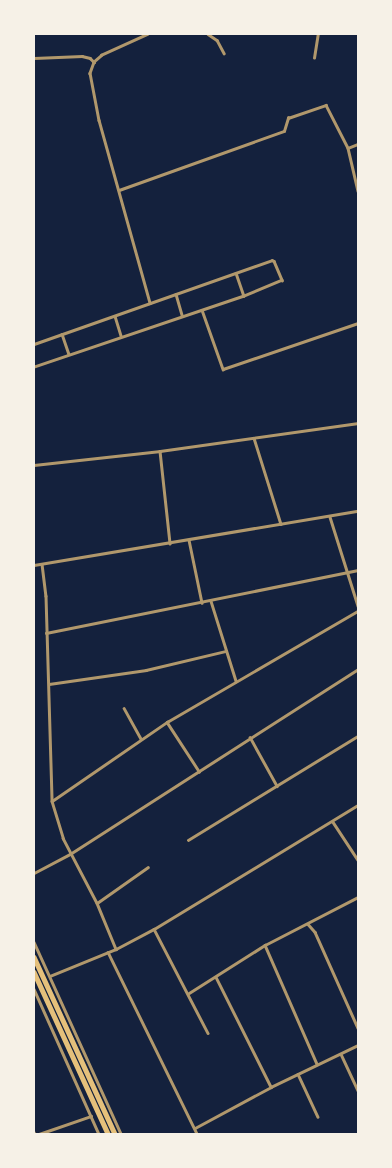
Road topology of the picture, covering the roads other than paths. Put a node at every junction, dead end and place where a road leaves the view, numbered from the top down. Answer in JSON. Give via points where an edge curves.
{"nodes":[{"id":1,"x":148,"y":34,"type":"edge"},
{"id":2,"x":208,"y":34,"type":"edge"},
{"id":3,"x":318,"y":34,"type":"edge"},
{"id":4,"x":224,"y":53,"type":"dead end"},
{"id":5,"x":34,"y":58,"type":"edge"},
{"id":6,"x":314,"y":58,"type":"dead end"},
{"id":7,"x":94,"y":62,"type":"junction"},
{"id":8,"x":358,"y":144,"type":"edge"},
{"id":9,"x":348,"y":148,"type":"junction"},
{"id":10,"x":118,"y":190,"type":"junction"},
{"id":11,"x":358,"y":191,"type":"edge"},
{"id":12,"x":236,"y":273,"type":"junction"},
{"id":13,"x":176,"y":294,"type":"junction"},
{"id":14,"x":244,"y":296,"type":"junction"},
{"id":15,"x":150,"y":303,"type":"junction"},
{"id":16,"x":202,"y":310,"type":"junction"},
{"id":17,"x":182,"y":315,"type":"junction"},
{"id":18,"x":115,"y":316,"type":"junction"},
{"id":19,"x":358,"y":323,"type":"edge"},
{"id":20,"x":62,"y":334,"type":"junction"},
{"id":21,"x":121,"y":336,"type":"junction"},
{"id":22,"x":34,"y":344,"type":"edge"},
{"id":23,"x":69,"y":354,"type":"junction"},
{"id":24,"x":34,"y":367,"type":"edge"},
{"id":25,"x":358,"y":423,"type":"edge"},
{"id":26,"x":254,"y":438,"type":"junction"},
{"id":27,"x":160,"y":451,"type":"junction"},
{"id":28,"x":34,"y":465,"type":"edge"},
{"id":29,"x":358,"y":511,"type":"edge"},
{"id":30,"x":330,"y":516,"type":"junction"},
{"id":31,"x":281,"y":525,"type":"junction"},
{"id":32,"x":189,"y":540,"type":"junction"},
{"id":33,"x":170,"y":544,"type":"junction"},
{"id":34,"x":42,"y":564,"type":"junction"},
{"id":35,"x":34,"y":565,"type":"edge"},
{"id":36,"x":358,"y":570,"type":"edge"},
{"id":37,"x":348,"y":572,"type":"junction"},
{"id":38,"x":211,"y":601,"type":"junction"},
{"id":39,"x":202,"y":603,"type":"junction"},
{"id":40,"x":358,"y":606,"type":"edge"},
{"id":41,"x":358,"y":611,"type":"edge"},
{"id":42,"x":46,"y":634,"type":"junction"},
{"id":43,"x":226,"y":651,"type":"junction"},
{"id":44,"x":358,"y":669,"type":"edge"},
{"id":45,"x":236,"y":681,"type":"junction"},
{"id":46,"x":49,"y":684,"type":"junction"},
{"id":47,"x":124,"y":708,"type":"dead end"},
{"id":48,"x":167,"y":722,"type":"junction"},
{"id":49,"x":358,"y":736,"type":"edge"},
{"id":50,"x":250,"y":737,"type":"junction"},
{"id":51,"x":141,"y":740,"type":"junction"},
{"id":52,"x":199,"y":770,"type":"junction"},
{"id":53,"x":277,"y":786,"type":"junction"},
{"id":54,"x":52,"y":801,"type":"junction"},
{"id":55,"x":358,"y":805,"type":"edge"},
{"id":56,"x":333,"y":822,"type":"junction"},
{"id":57,"x":188,"y":840,"type":"dead end"},
{"id":58,"x":70,"y":854,"type":"junction"},
{"id":59,"x":358,"y":860,"type":"edge"},
{"id":60,"x":148,"y":867,"type":"dead end"},
{"id":61,"x":34,"y":873,"type":"edge"},
{"id":62,"x":358,"y":897,"type":"edge"},
{"id":63,"x":97,"y":903,"type":"junction"},
{"id":64,"x":308,"y":924,"type":"junction"},
{"id":65,"x":154,"y":929,"type":"junction"},
{"id":66,"x":34,"y":942,"type":"edge"},
{"id":67,"x":265,"y":945,"type":"junction"},
{"id":68,"x":116,"y":949,"type":"junction"},
{"id":69,"x":108,"y":952,"type":"junction"},
{"id":70,"x":34,"y":957,"type":"edge"},
{"id":71,"x":34,"y":972,"type":"edge"},
{"id":72,"x":50,"y":976,"type":"junction"},
{"id":73,"x":216,"y":977,"type":"junction"},
{"id":74,"x":34,"y":989,"type":"edge"},
{"id":75,"x":189,"y":993,"type":"junction"},
{"id":76,"x":358,"y":1028,"type":"edge"},
{"id":77,"x":208,"y":1033,"type":"dead end"},
{"id":78,"x":358,"y":1045,"type":"edge"},
{"id":79,"x":340,"y":1054,"type":"junction"},
{"id":80,"x":317,"y":1064,"type":"junction"},
{"id":81,"x":298,"y":1074,"type":"junction"},
{"id":82,"x":271,"y":1087,"type":"junction"},
{"id":83,"x":358,"y":1090,"type":"edge"},
{"id":84,"x":91,"y":1116,"type":"junction"},
{"id":85,"x":318,"y":1117,"type":"dead end"},
{"id":86,"x":194,"y":1128,"type":"junction"},
{"id":87,"x":38,"y":1134,"type":"edge"},
{"id":88,"x":99,"y":1134,"type":"edge"},
{"id":89,"x":108,"y":1134,"type":"edge"},
{"id":90,"x":115,"y":1134,"type":"edge"},
{"id":91,"x":121,"y":1134,"type":"edge"},
{"id":92,"x":197,"y":1134,"type":"edge"}],
"edges":[{"from":1,"to":7,"type":"street","via":[[102,55]]},
{"from":2,"to":4,"type":"street","via":[[217,40]]},
{"from":3,"to":6,"type":"street"},
{"from":5,"to":7,"type":"street","via":[[82,56]]},
{"from":7,"to":10,"type":"street","via":[[90,73],[91,85]]},
{"from":8,"to":9,"type":"street"},
{"from":9,"to":10,"type":"street","via":[[326,105],[288,118],[284,131]]},
{"from":9,"to":11,"type":"street"},
{"from":10,"to":15,"type":"street"},
{"from":12,"to":13,"type":"street"},
{"from":12,"to":14,"type":"street"},
{"from":12,"to":14,"type":"street","via":[[272,260],[282,280]]},
{"from":13,"to":15,"type":"street"},
{"from":13,"to":17,"type":"street"},
{"from":14,"to":16,"type":"street"},
{"from":15,"to":18,"type":"street"},
{"from":16,"to":17,"type":"street"},
{"from":16,"to":19,"type":"street","via":[[223,369]]},
{"from":17,"to":21,"type":"street"},
{"from":18,"to":20,"type":"street"},
{"from":18,"to":21,"type":"street"},
{"from":20,"to":22,"type":"street"},
{"from":20,"to":23,"type":"street"},
{"from":21,"to":23,"type":"street"},
{"from":23,"to":24,"type":"street"},
{"from":25,"to":26,"type":"street"},
{"from":26,"to":27,"type":"street"},
{"from":26,"to":31,"type":"street"},
{"from":27,"to":28,"type":"street"},
{"from":27,"to":33,"type":"street"},
{"from":29,"to":30,"type":"street"},
{"from":30,"to":31,"type":"street"},
{"from":30,"to":37,"type":"street"},
{"from":31,"to":32,"type":"street"},
{"from":32,"to":33,"type":"street"},
{"from":32,"to":39,"type":"street"},
{"from":33,"to":34,"type":"street"},
{"from":34,"to":35,"type":"street"},
{"from":34,"to":42,"type":"street"},
{"from":36,"to":37,"type":"street"},
{"from":37,"to":38,"type":"street"},
{"from":37,"to":40,"type":"street"},
{"from":38,"to":39,"type":"street"},
{"from":38,"to":43,"type":"street"},
{"from":39,"to":42,"type":"street"},
{"from":41,"to":45,"type":"street"},
{"from":42,"to":46,"type":"street"},
{"from":43,"to":45,"type":"street"},
{"from":43,"to":46,"type":"street","via":[[146,670]]},
{"from":44,"to":50,"type":"street"},
{"from":45,"to":48,"type":"street"},
{"from":46,"to":54,"type":"street"},
{"from":47,"to":51,"type":"street"},
{"from":48,"to":51,"type":"street"},
{"from":48,"to":52,"type":"street"},
{"from":49,"to":53,"type":"street"},
{"from":50,"to":52,"type":"street"},
{"from":50,"to":53,"type":"street"},
{"from":51,"to":54,"type":"street"},
{"from":52,"to":58,"type":"street"},
{"from":53,"to":57,"type":"street"},
{"from":54,"to":58,"type":"street"},
{"from":55,"to":56,"type":"street"},
{"from":56,"to":59,"type":"street"},
{"from":56,"to":65,"type":"street"},
{"from":58,"to":61,"type":"street"},
{"from":58,"to":63,"type":"street"},
{"from":60,"to":63,"type":"street"},
{"from":62,"to":64,"type":"street"},
{"from":63,"to":68,"type":"street"},
{"from":64,"to":67,"type":"street"},
{"from":64,"to":76,"type":"street","via":[[315,932]]},
{"from":65,"to":68,"type":"street"},
{"from":65,"to":75,"type":"street"},
{"from":66,"to":72,"type":"street"},
{"from":67,"to":73,"type":"street"},
{"from":67,"to":80,"type":"street"},
{"from":68,"to":69,"type":"street"},
{"from":69,"to":72,"type":"street"},
{"from":69,"to":86,"type":"street"},
{"from":70,"to":90,"type":"highway"},
{"from":71,"to":89,"type":"highway"},
{"from":72,"to":91,"type":"street"},
{"from":73,"to":75,"type":"street"},
{"from":73,"to":82,"type":"street"},
{"from":74,"to":84,"type":"street"},
{"from":75,"to":77,"type":"street"},
{"from":78,"to":79,"type":"street"},
{"from":79,"to":80,"type":"street"},
{"from":79,"to":83,"type":"street"},
{"from":80,"to":81,"type":"street"},
{"from":81,"to":82,"type":"street"},
{"from":81,"to":85,"type":"street"},
{"from":82,"to":86,"type":"street"},
{"from":84,"to":87,"type":"street"},
{"from":84,"to":88,"type":"street"},
{"from":86,"to":92,"type":"street"}]}
